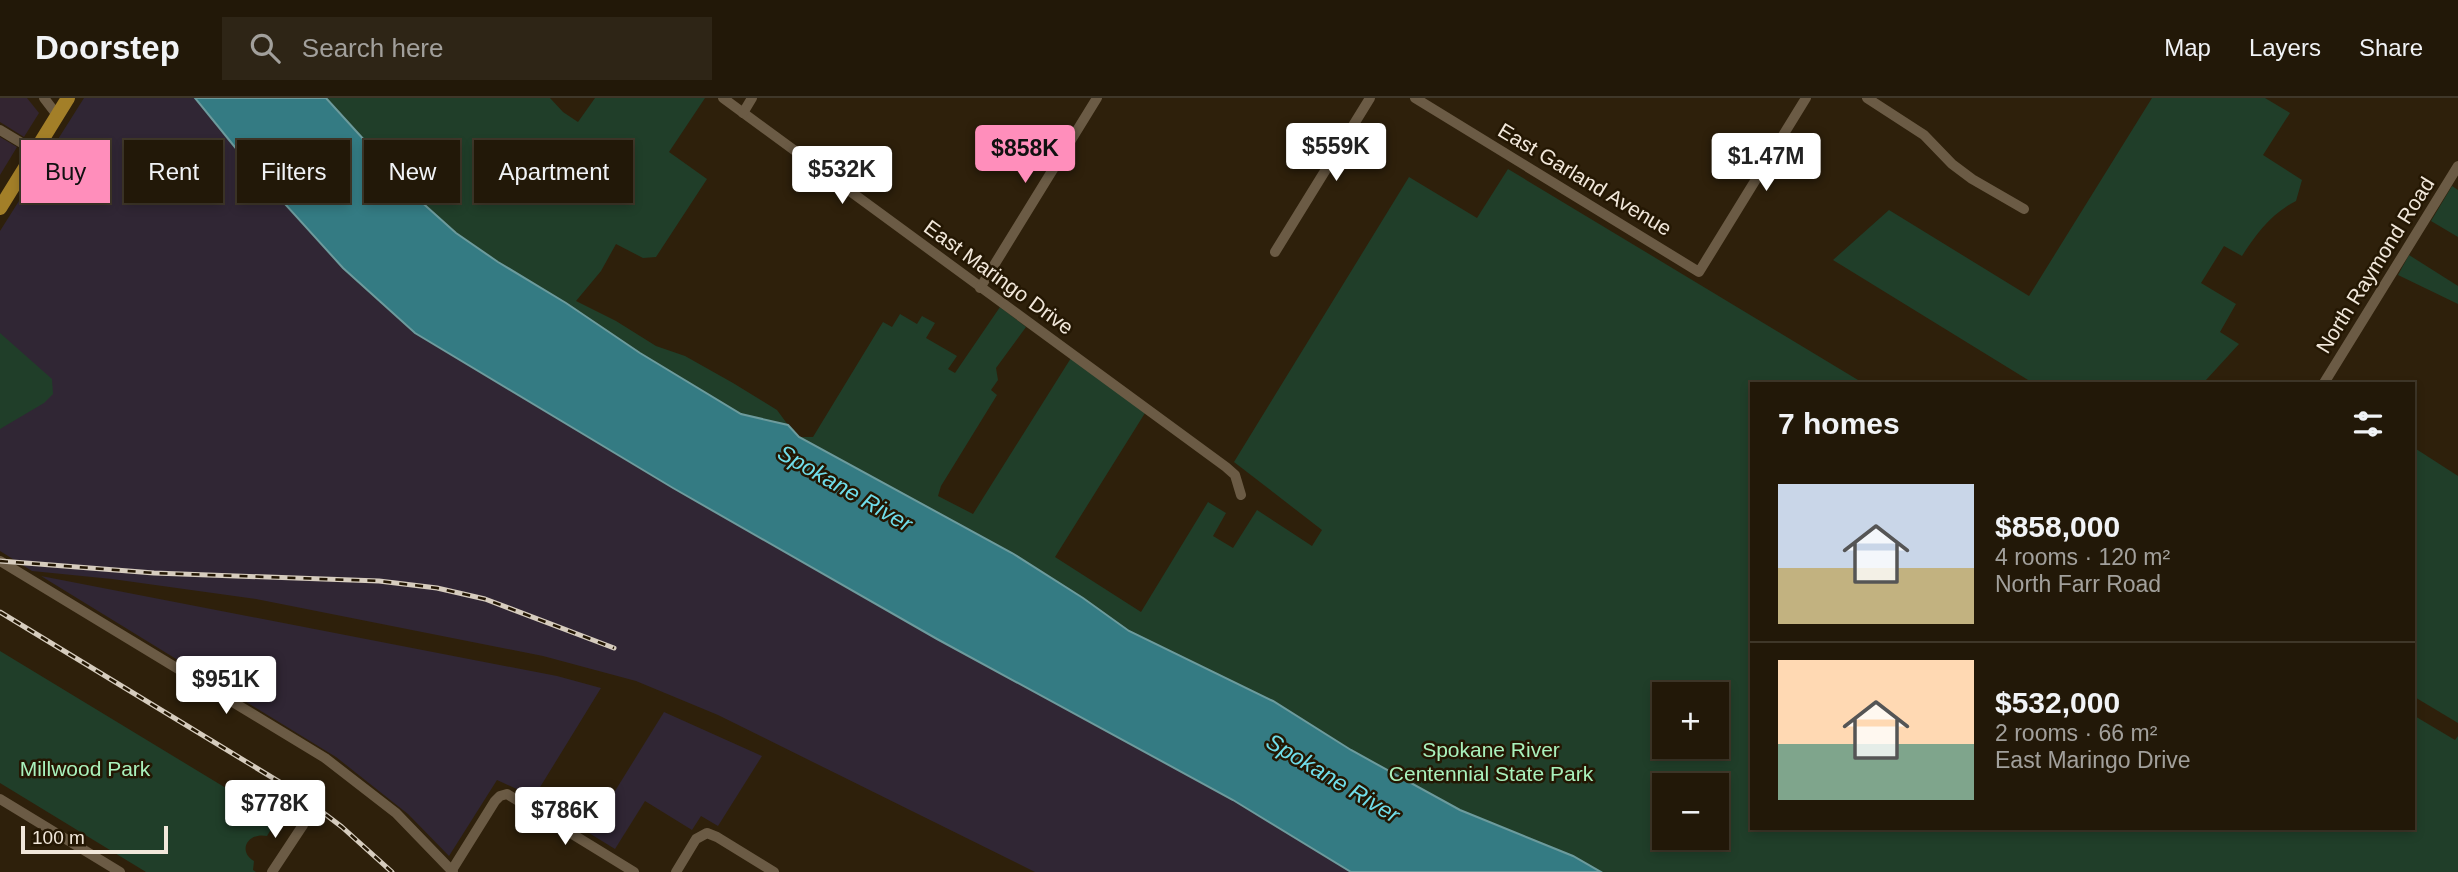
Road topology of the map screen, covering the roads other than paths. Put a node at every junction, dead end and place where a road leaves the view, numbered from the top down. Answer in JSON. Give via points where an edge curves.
{"nodes":[{"id":1,"x":44,"y":98,"type":"edge"},
{"id":2,"x":68,"y":98,"type":"edge"},
{"id":3,"x":723,"y":98,"type":"edge"},
{"id":4,"x":752,"y":98,"type":"edge"},
{"id":5,"x":1097,"y":98,"type":"edge"},
{"id":6,"x":1370,"y":98,"type":"edge"},
{"id":7,"x":1415,"y":98,"type":"edge"},
{"id":8,"x":1806,"y":98,"type":"edge"},
{"id":9,"x":1867,"y":98,"type":"edge"},
{"id":10,"x":743,"y":113,"type":"junction"},
{"id":11,"x":57,"y":115,"type":"junction"},
{"id":12,"x":0,"y":130,"type":"edge"},
{"id":13,"x":42,"y":140,"type":"edge"},
{"id":14,"x":21,"y":143,"type":"edge"},
{"id":15,"x":2458,"y":166,"type":"edge"},
{"id":16,"x":21,"y":174,"type":"edge"},
{"id":17,"x":0,"y":208,"type":"edge"},
{"id":18,"x":2024,"y":209,"type":"dead end"},
{"id":19,"x":1275,"y":252,"type":"dead end"},
{"id":20,"x":980,"y":288,"type":"junction"},
{"id":21,"x":2325,"y":382,"type":"edge"},
{"id":22,"x":1241,"y":495,"type":"dead end"},
{"id":23,"x":0,"y":561,"type":"edge"},
{"id":24,"x":0,"y":799,"type":"edge"},
{"id":25,"x":303,"y":825,"type":"dead end"},
{"id":26,"x":104,"y":868,"type":"edge"},
{"id":27,"x":452,"y":871,"type":"edge"},
{"id":28,"x":120,"y":872,"type":"edge"},
{"id":29,"x":272,"y":872,"type":"edge"},
{"id":30,"x":634,"y":872,"type":"edge"},
{"id":31,"x":676,"y":872,"type":"edge"},
{"id":32,"x":774,"y":872,"type":"edge"}],
"edges":[{"from":1,"to":11,"type":"street"},
{"from":2,"to":11,"type":"main road"},
{"from":3,"to":10,"type":"street","name":"East Maringo Drive"},
{"from":4,"to":10,"type":"street"},
{"from":5,"to":20,"type":"street"},
{"from":6,"to":19,"type":"street"},
{"from":7,"to":8,"type":"street","name":"East Garland Avenue","via":[[1699,272]]},
{"from":9,"to":18,"type":"street","via":[[1924,135],[1972,179]]},
{"from":10,"to":20,"type":"street","name":"East Maringo Drive"},
{"from":11,"to":13,"type":"main road"},
{"from":12,"to":14,"type":"street"},
{"from":15,"to":21,"type":"street","name":"North Raymond Road"},
{"from":16,"to":17,"type":"main road"},
{"from":20,"to":22,"type":"street","name":"East Maringo Drive","via":[[1226,467],[1235,475]]},
{"from":23,"to":27,"type":"street","via":[[325,758],[396,813]]},
{"from":24,"to":26,"type":"street"},
{"from":25,"to":29,"type":"street"},
{"from":26,"to":28,"type":"street"},
{"from":27,"to":30,"type":"street","via":[[503,794]]},
{"from":31,"to":32,"type":"street","via":[[703,834],[713,835]]}]}
